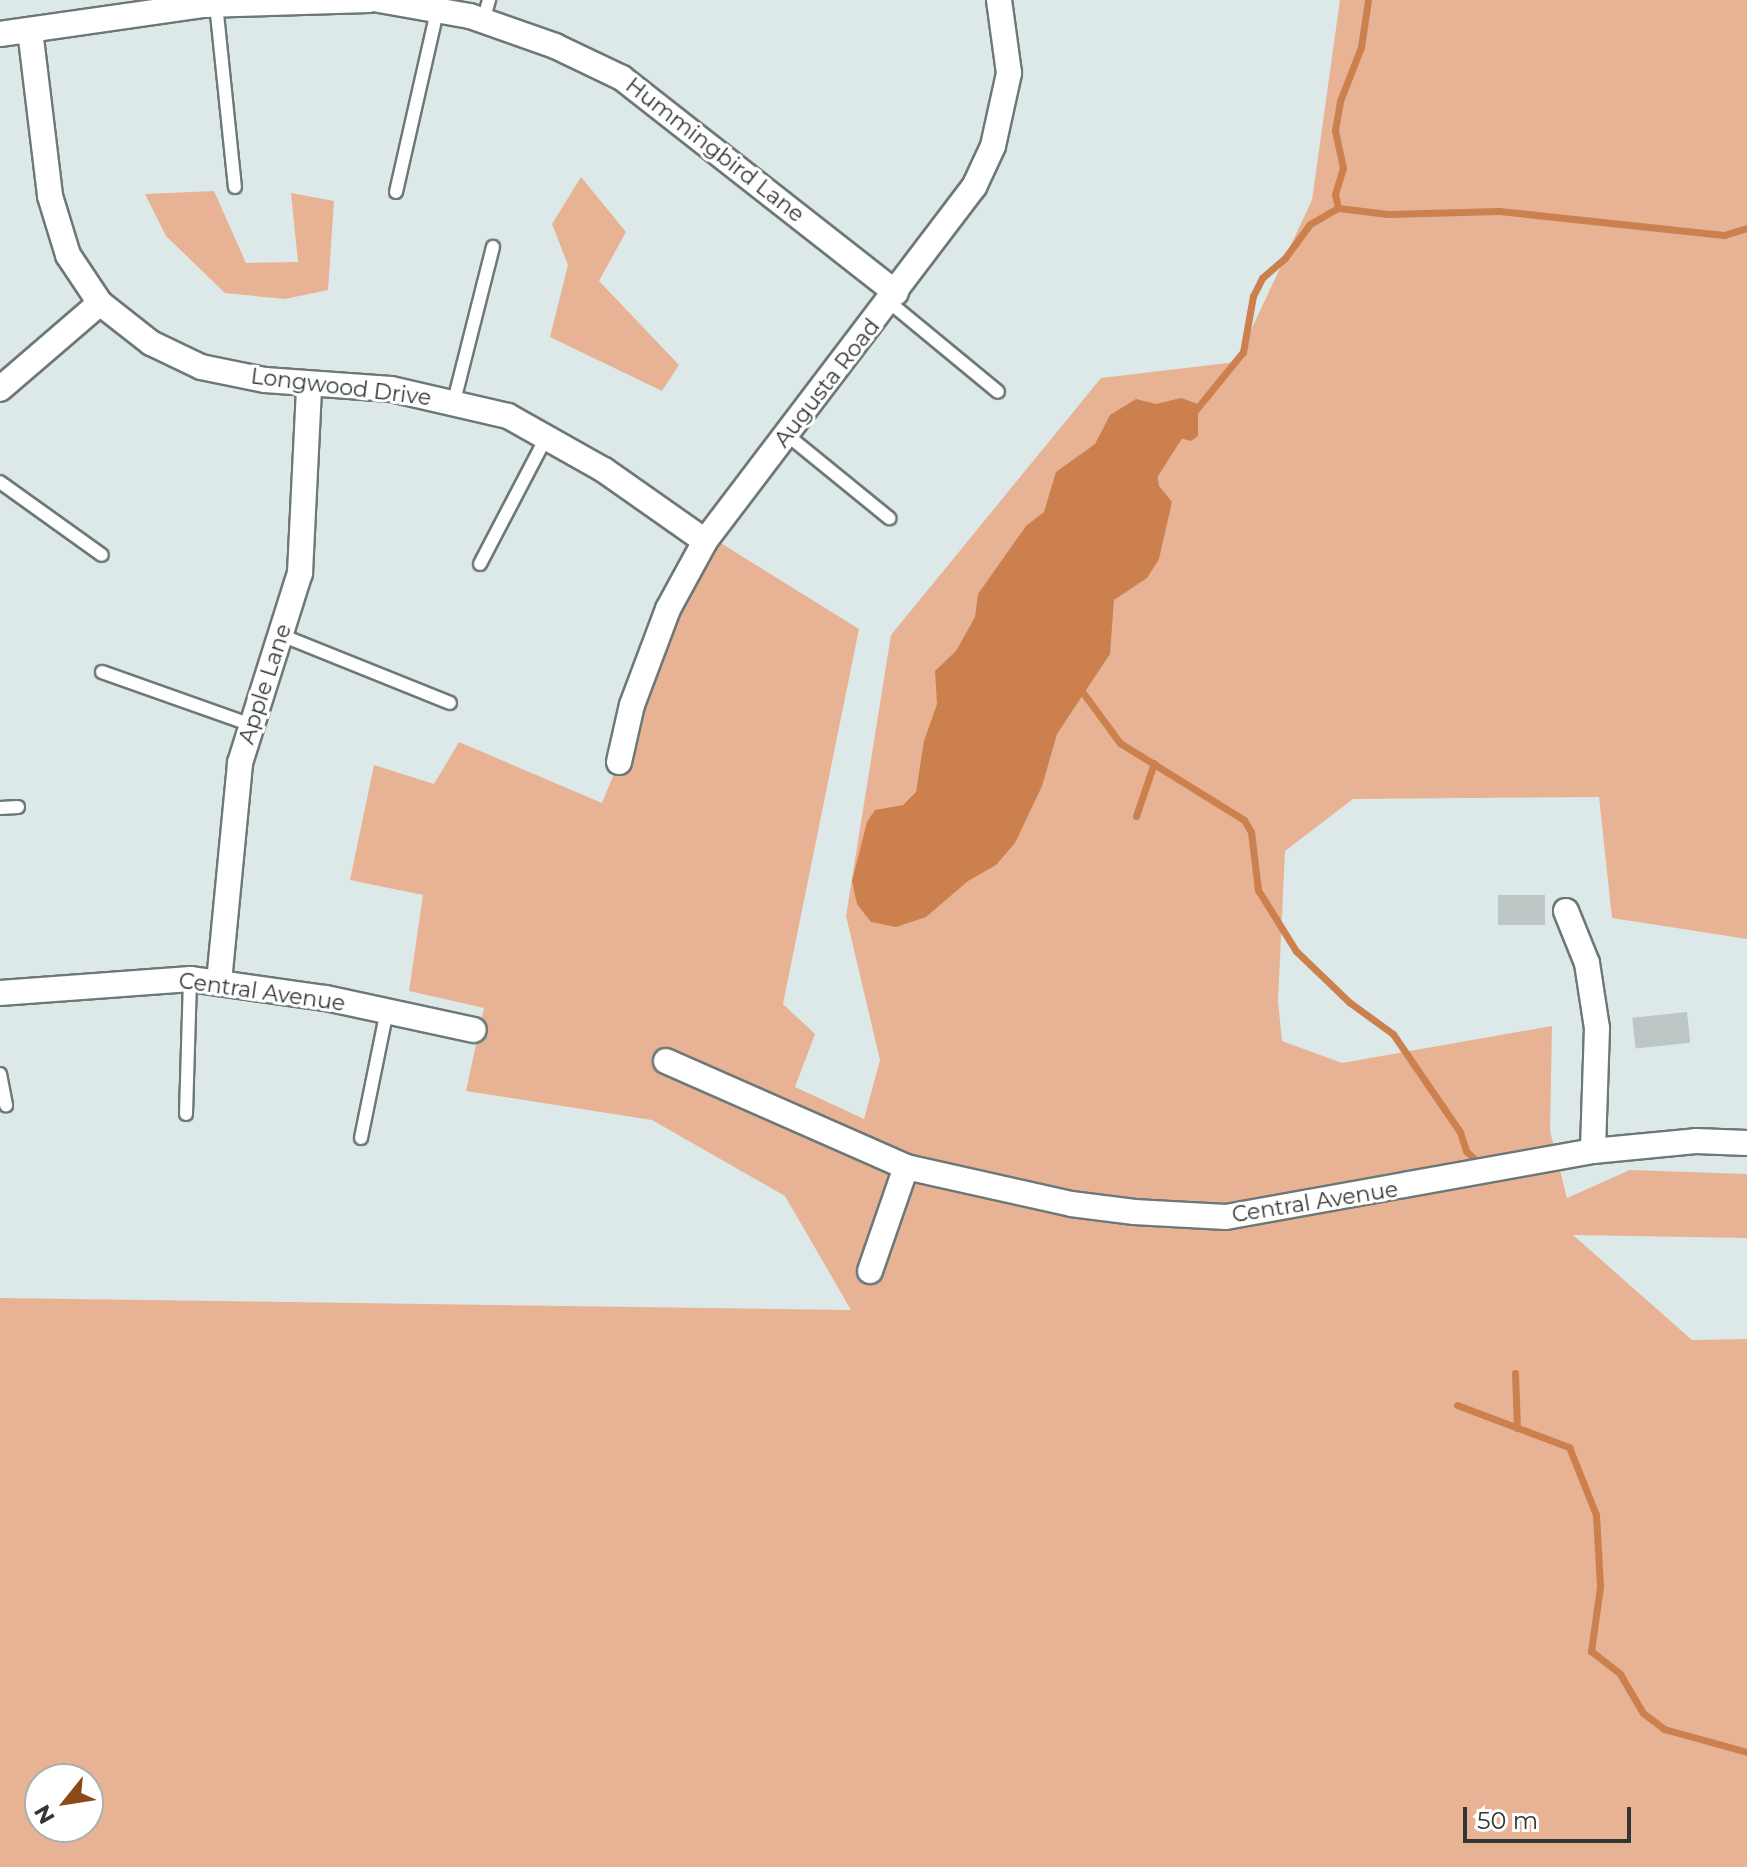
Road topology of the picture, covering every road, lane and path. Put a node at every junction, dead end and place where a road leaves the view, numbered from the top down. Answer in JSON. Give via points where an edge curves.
{"nodes":[{"id":1,"x":369,"y":0,"type":"edge"},
{"id":2,"x":379,"y":0,"type":"edge"},
{"id":3,"x":999,"y":0,"type":"edge"},
{"id":4,"x":319,"y":1,"type":"edge"},
{"id":5,"x":216,"y":4,"type":"junction"},
{"id":6,"x":152,"y":6,"type":"edge"},
{"id":7,"x":486,"y":10,"type":"edge"},
{"id":8,"x":437,"y":11,"type":"junction"},
{"id":9,"x":30,"y":30,"type":"junction"},
{"id":10,"x":0,"y":34,"type":"edge"},
{"id":11,"x":235,"y":187,"type":"dead end"},
{"id":12,"x":396,"y":192,"type":"dead end"},
{"id":13,"x":493,"y":247,"type":"dead end"},
{"id":14,"x":892,"y":298,"type":"junction"},
{"id":15,"x":100,"y":303,"type":"junction"},
{"id":16,"x":309,"y":386,"type":"junction"},
{"id":17,"x":0,"y":389,"type":"edge"},
{"id":18,"x":998,"y":392,"type":"dead end"},
{"id":19,"x":454,"y":401,"type":"junction"},
{"id":20,"x":787,"y":435,"type":"junction"},
{"id":21,"x":547,"y":436,"type":"junction"},
{"id":22,"x":0,"y":482,"type":"edge"},
{"id":23,"x":889,"y":518,"type":"dead end"},
{"id":24,"x":705,"y":541,"type":"junction"},
{"id":25,"x":102,"y":555,"type":"dead end"},
{"id":26,"x":480,"y":564,"type":"dead end"},
{"id":27,"x":281,"y":635,"type":"junction"},
{"id":28,"x":102,"y":672,"type":"dead end"},
{"id":29,"x":450,"y":703,"type":"dead end"},
{"id":30,"x":252,"y":725,"type":"junction"},
{"id":31,"x":619,"y":762,"type":"dead end"},
{"id":32,"x":18,"y":807,"type":"dead end"},
{"id":33,"x":0,"y":808,"type":"edge"},
{"id":34,"x":1566,"y":911,"type":"dead end"},
{"id":35,"x":190,"y":979,"type":"junction"},
{"id":36,"x":219,"y":982,"type":"junction"},
{"id":37,"x":0,"y":993,"type":"edge"},
{"id":38,"x":387,"y":1010,"type":"junction"},
{"id":39,"x":474,"y":1030,"type":"dead end"},
{"id":40,"x":666,"y":1061,"type":"dead end"},
{"id":41,"x":0,"y":1074,"type":"edge"},
{"id":42,"x":6,"y":1105,"type":"dead end"},
{"id":43,"x":186,"y":1114,"type":"dead end"},
{"id":44,"x":361,"y":1138,"type":"dead end"},
{"id":45,"x":1747,"y":1143,"type":"edge"},
{"id":46,"x":1593,"y":1151,"type":"junction"},
{"id":47,"x":906,"y":1167,"type":"junction"},
{"id":48,"x":870,"y":1271,"type":"dead end"}],
"edges":[{"from":1,"to":4,"type":"street"},
{"from":2,"to":8,"type":"street","name":"Hummingbird Lane"},
{"from":3,"to":14,"type":"street","name":"Augusta Road","via":[[1009,73],[993,146],[974,187]]},
{"from":4,"to":5,"type":"street"},
{"from":5,"to":6,"type":"street"},
{"from":5,"to":11,"type":"lane"},
{"from":6,"to":9,"type":"street"},
{"from":7,"to":8,"type":"street","name":"Hummingbird Lane"},
{"from":7,"to":14,"type":"street","name":"Hummingbird Lane","via":[[622,78]]},
{"from":8,"to":12,"type":"lane"},
{"from":9,"to":10,"type":"street"},
{"from":9,"to":15,"type":"street","name":"Longwood Drive","via":[[50,196],[68,255]]},
{"from":13,"to":19,"type":"lane"},
{"from":14,"to":18,"type":"lane"},
{"from":14,"to":20,"type":"street","name":"Augusta Road"},
{"from":15,"to":16,"type":"street","name":"Longwood Drive","via":[[151,343],[201,367]]},
{"from":15,"to":17,"type":"street"},
{"from":16,"to":19,"type":"street","name":"Longwood Drive","via":[[391,389]]},
{"from":16,"to":27,"type":"street","name":"Apple Lane","via":[[300,573]]},
{"from":19,"to":21,"type":"street","name":"Longwood Drive","via":[[508,416]]},
{"from":20,"to":23,"type":"lane"},
{"from":20,"to":24,"type":"street","name":"Augusta Road"},
{"from":21,"to":24,"type":"street","name":"Longwood Drive"},
{"from":21,"to":26,"type":"lane"},
{"from":22,"to":25,"type":"lane"},
{"from":24,"to":31,"type":"street","name":"Augusta Road","via":[[668,609],[632,705]]},
{"from":27,"to":29,"type":"lane"},
{"from":27,"to":30,"type":"street","name":"Apple Lane"},
{"from":28,"to":30,"type":"lane"},
{"from":30,"to":36,"type":"street","name":"Apple Lane","via":[[240,763]]},
{"from":32,"to":33,"type":"lane"},
{"from":34,"to":46,"type":"street","via":[[1587,963],[1597,1028]]},
{"from":35,"to":36,"type":"street","name":"Central Avenue"},
{"from":35,"to":37,"type":"street","name":"Central Avenue"},
{"from":35,"to":43,"type":"lane"},
{"from":36,"to":38,"type":"street","name":"Central Avenue"},
{"from":38,"to":39,"type":"street","name":"Central Avenue"},
{"from":38,"to":44,"type":"lane"},
{"from":40,"to":47,"type":"street","name":"Central Avenue"},
{"from":41,"to":42,"type":"lane"},
{"from":45,"to":46,"type":"street","name":"Central Avenue","via":[[1696,1141]]},
{"from":46,"to":47,"type":"street","name":"Central Avenue","via":[[1226,1217],[1071,1204]]},
{"from":47,"to":48,"type":"street"}]}
